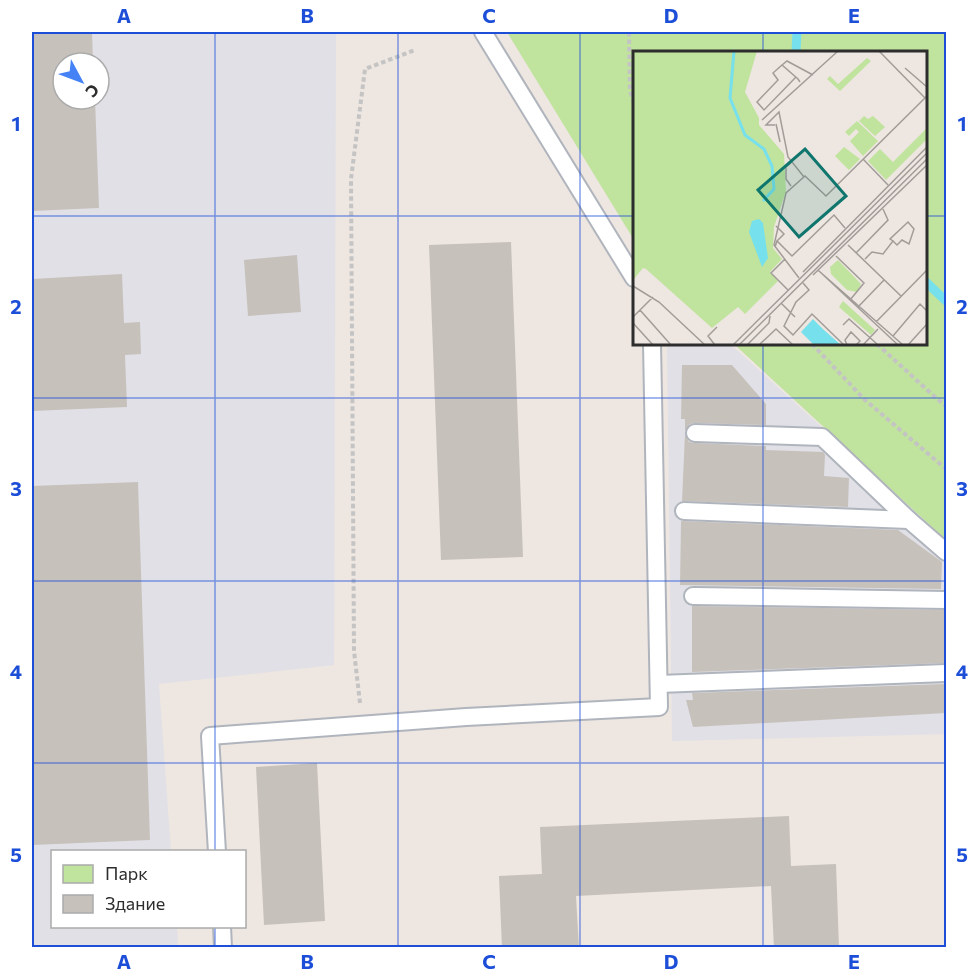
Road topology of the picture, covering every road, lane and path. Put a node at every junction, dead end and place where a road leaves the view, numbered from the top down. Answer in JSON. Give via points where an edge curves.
{"nodes":[{"id":1,"x":483,"y":32,"type":"edge"},
{"id":2,"x":629,"y":32,"type":"edge"},
{"id":3,"x":415,"y":50,"type":"dead end"},
{"id":4,"x":630,"y":91,"type":"junction"},
{"id":5,"x":633,"y":95,"type":"edge"},
{"id":6,"x":633,"y":100,"type":"edge"},
{"id":7,"x":633,"y":276,"type":"edge"},
{"id":8,"x":652,"y":345,"type":"edge"},
{"id":9,"x":813,"y":345,"type":"edge"},
{"id":10,"x":878,"y":345,"type":"edge"},
{"id":11,"x":946,"y":406,"type":"edge"},
{"id":12,"x":694,"y":433,"type":"dead end"},
{"id":13,"x":946,"y":469,"type":"edge"},
{"id":14,"x":684,"y":511,"type":"dead end"},
{"id":15,"x":909,"y":520,"type":"junction"},
{"id":16,"x":946,"y":552,"type":"edge"},
{"id":17,"x":693,"y":596,"type":"dead end"},
{"id":18,"x":946,"y":600,"type":"edge"},
{"id":19,"x":946,"y":673,"type":"edge"},
{"id":20,"x":659,"y":684,"type":"junction"},
{"id":21,"x":363,"y":725,"type":"junction"},
{"id":22,"x":217,"y":850,"type":"edge"},
{"id":23,"x":222,"y":928,"type":"edge"},
{"id":24,"x":223,"y":948,"type":"edge"}],
"edges":[{"from":1,"to":7,"type":"lane"},
{"from":2,"to":4,"type":"path"},
{"from":3,"to":21,"type":"path","via":[[365,69],[351,179],[354,651]]},
{"from":4,"to":5,"type":"path"},
{"from":4,"to":6,"type":"path"},
{"from":8,"to":20,"type":"lane"},
{"from":9,"to":13,"type":"path","via":[[864,399]]},
{"from":10,"to":11,"type":"path"},
{"from":12,"to":15,"type":"lane","via":[[822,437]]},
{"from":14,"to":15,"type":"lane"},
{"from":15,"to":16,"type":"lane"},
{"from":17,"to":18,"type":"lane"},
{"from":19,"to":20,"type":"lane"},
{"from":20,"to":21,"type":"lane","via":[[659,706]]},
{"from":21,"to":22,"type":"lane","via":[[210,736]]},
{"from":23,"to":24,"type":"lane"}]}
